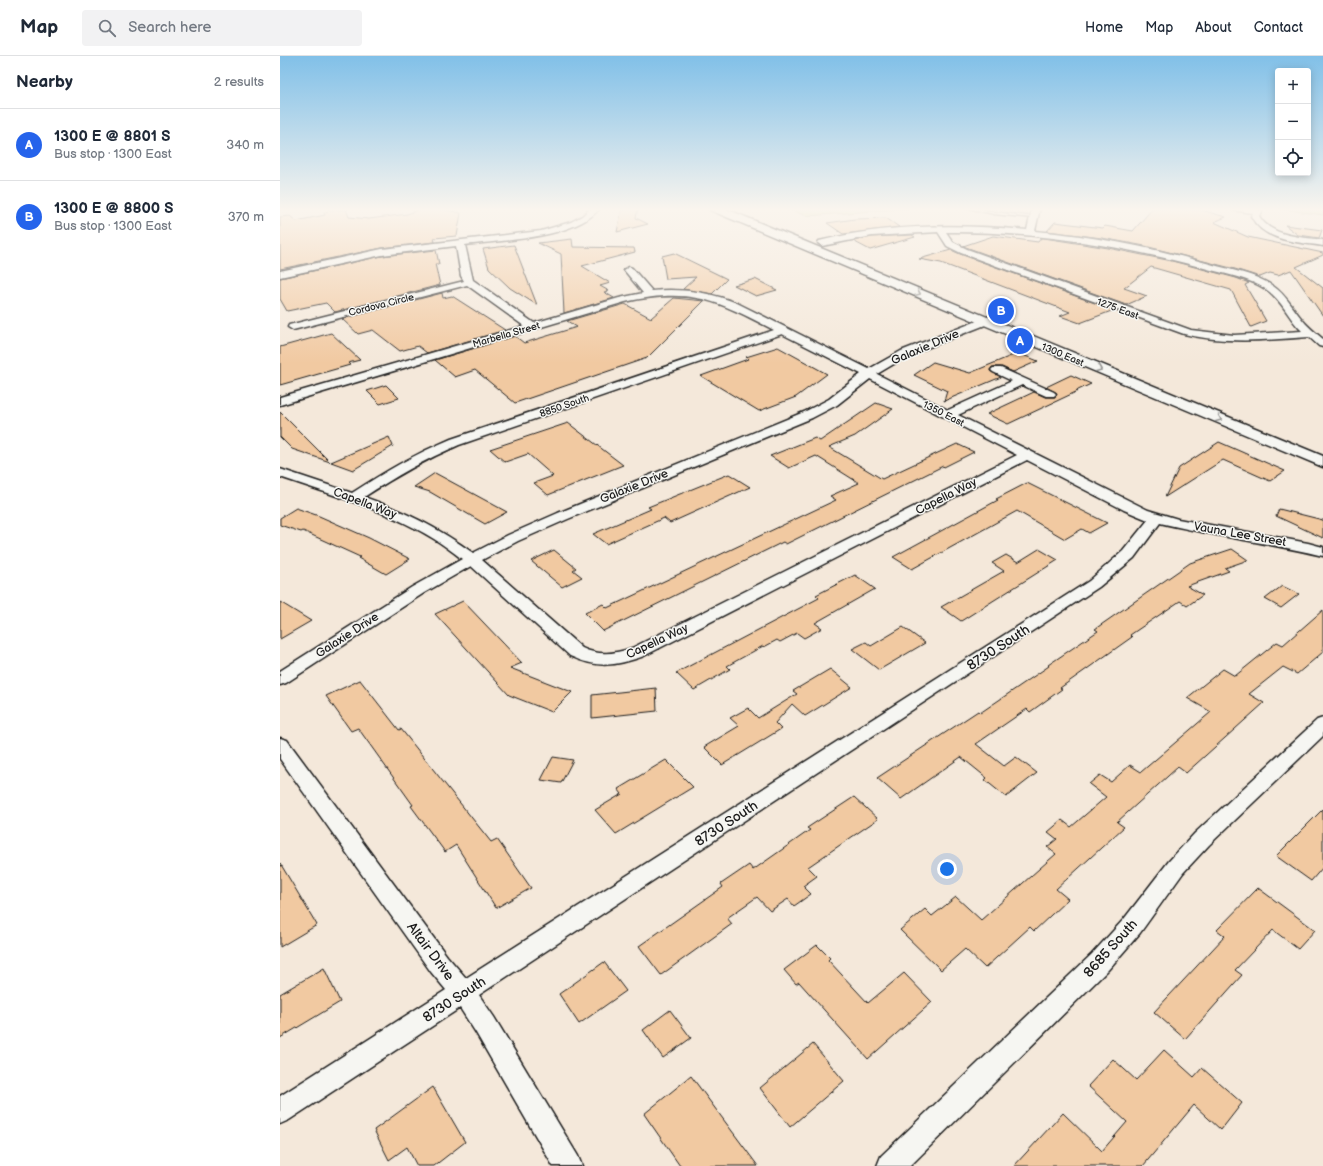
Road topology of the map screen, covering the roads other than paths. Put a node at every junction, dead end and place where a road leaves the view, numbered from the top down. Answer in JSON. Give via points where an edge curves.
{"nodes":[{"id":1,"x":346,"y":260,"type":"edge"},
{"id":2,"x":463,"y":260,"type":"edge"},
{"id":3,"x":844,"y":260,"type":"edge"},
{"id":4,"x":860,"y":260,"type":"edge"},
{"id":5,"x":987,"y":260,"type":"edge"},
{"id":6,"x":1184,"y":260,"type":"edge"},
{"id":7,"x":629,"y":270,"type":"dead end"},
{"id":8,"x":280,"y":274,"type":"edge"},
{"id":9,"x":469,"y":282,"type":"junction"},
{"id":10,"x":649,"y":294,"type":"junction"},
{"id":11,"x":734,"y":305,"type":"joint"},
{"id":12,"x":992,"y":319,"type":"junction"},
{"id":13,"x":533,"y":326,"type":"junction"},
{"id":14,"x":293,"y":327,"type":"dead end"},
{"id":15,"x":782,"y":330,"type":"junction"},
{"id":16,"x":1311,"y":334,"type":"junction"},
{"id":17,"x":1323,"y":344,"type":"edge"},
{"id":18,"x":997,"y":370,"type":"dead end"},
{"id":19,"x":869,"y":374,"type":"junction"},
{"id":20,"x":1022,"y":381,"type":"junction"},
{"id":21,"x":1050,"y":394,"type":"dead end"},
{"id":22,"x":280,"y":401,"type":"edge"},
{"id":23,"x":947,"y":415,"type":"junction"},
{"id":24,"x":1323,"y":448,"type":"edge"},
{"id":25,"x":1026,"y":455,"type":"junction"},
{"id":26,"x":1323,"y":462,"type":"edge"},
{"id":27,"x":280,"y":473,"type":"edge"},
{"id":28,"x":354,"y":498,"type":"junction"},
{"id":29,"x":1156,"y":518,"type":"junction"},
{"id":30,"x":1323,"y":552,"type":"edge"},
{"id":31,"x":472,"y":559,"type":"junction"},
{"id":32,"x":280,"y":679,"type":"edge"},
{"id":33,"x":1323,"y":725,"type":"edge"},
{"id":34,"x":280,"y":746,"type":"edge"},
{"id":35,"x":463,"y":992,"type":"junction"},
{"id":36,"x":280,"y":1111,"type":"edge"},
{"id":37,"x":568,"y":1166,"type":"edge"},
{"id":38,"x":891,"y":1166,"type":"edge"}],
"edges":[{"from":1,"to":8,"type":"street"},
{"from":2,"to":9,"type":"street"},
{"from":3,"to":12,"type":"main road","name":"1300 East","one_way":true},
{"from":4,"to":12,"type":"main road","name":"1300 East"},
{"from":5,"to":16,"type":"street","name":"1275 East","via":[[1207,337]]},
{"from":6,"to":16,"type":"street","via":[[1258,282],[1276,291],[1299,323]]},
{"from":7,"to":10,"type":"street"},
{"from":9,"to":13,"type":"street"},
{"from":9,"to":14,"type":"street","name":"Cordova Circle"},
{"from":10,"to":11,"type":"street","name":"Marbella Street","via":[[709,295]]},
{"from":10,"to":13,"type":"street","name":"Marbella Street"},
{"from":11,"to":15,"type":"street","name":"1350 East"},
{"from":12,"to":19,"type":"street","name":"Galaxie Drive","via":[[906,353]]},
{"from":12,"to":24,"type":"main road","name":"1300 East"},
{"from":12,"to":26,"type":"main road","name":"1300 East","one_way":true},
{"from":13,"to":22,"type":"street","name":"Marbella Street"},
{"from":15,"to":19,"type":"street","name":"1350 East"},
{"from":15,"to":28,"type":"street","name":"8850 South","via":[[455,442],[396,470]]},
{"from":16,"to":17,"type":"street"},
{"from":18,"to":20,"type":"street"},
{"from":19,"to":23,"type":"street","name":"1350 East"},
{"from":19,"to":31,"type":"street","name":"Galaxie Drive","via":[[833,402],[808,415],[563,516]]},
{"from":20,"to":21,"type":"street"},
{"from":20,"to":23,"type":"street"},
{"from":23,"to":25,"type":"street","name":"1350 East"},
{"from":25,"to":29,"type":"street","name":"1350 East"},
{"from":25,"to":31,"type":"street","name":"Capella Way","via":[[645,649],[619,659],[599,660],[587,658],[576,652]]},
{"from":27,"to":28,"type":"street","name":"Capella Way"},
{"from":28,"to":31,"type":"street","name":"Capella Way","via":[[412,521],[440,536]]},
{"from":29,"to":30,"type":"street","name":"Vauna Lee Street","via":[[1295,544]]},
{"from":29,"to":35,"type":"street","name":"8730 South","via":[[1136,548],[1118,567],[1094,584]]},
{"from":31,"to":32,"type":"street","name":"Galaxie Drive","via":[[418,590]]},
{"from":33,"to":38,"type":"street","name":"8685 South","via":[[1202,839],[1176,867],[1132,926],[1100,962]]},
{"from":34,"to":35,"type":"street","name":"Altair Drive","via":[[439,964]]},
{"from":35,"to":36,"type":"street","name":"8730 South"},
{"from":35,"to":37,"type":"street","name":"Altair Drive"}]}
